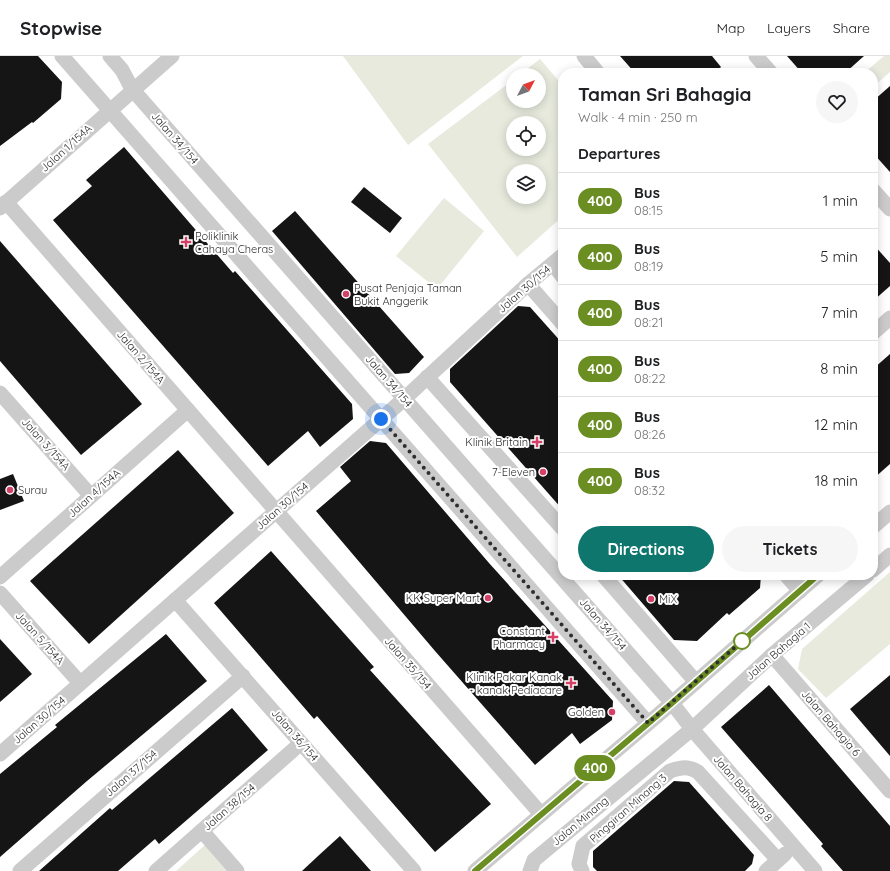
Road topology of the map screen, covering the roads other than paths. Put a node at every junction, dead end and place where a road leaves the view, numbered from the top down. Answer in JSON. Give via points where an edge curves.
{"nodes":[{"id":1,"x":62,"y":56,"type":"edge"},
{"id":2,"x":110,"y":56,"type":"edge"},
{"id":3,"x":172,"y":56,"type":"edge"},
{"id":4,"x":584,"y":56,"type":"edge"},
{"id":5,"x":756,"y":56,"type":"edge"},
{"id":6,"x":594,"y":68,"type":"edge"},
{"id":7,"x":766,"y":68,"type":"edge"},
{"id":8,"x":132,"y":89,"type":"junction"},
{"id":9,"x":110,"y":110,"type":"junction"},
{"id":10,"x":878,"y":196,"type":"edge"},
{"id":11,"x":3,"y":205,"type":"edge"},
{"id":12,"x":890,"y":209,"type":"edge"},
{"id":13,"x":558,"y":260,"type":"edge"},
{"id":14,"x":528,"y":284,"type":"junction"},
{"id":15,"x":558,"y":318,"type":"edge"},
{"id":16,"x":890,"y":318,"type":"edge"},
{"id":17,"x":878,"y":329,"type":"edge"},
{"id":18,"x":426,"y":376,"type":"junction"},
{"id":19,"x":0,"y":393,"type":"edge"},
{"id":20,"x":404,"y":398,"type":"junction"},
{"id":21,"x":188,"y":410,"type":"junction"},
{"id":22,"x":381,"y":419,"type":"junction"},
{"id":23,"x":91,"y":496,"type":"junction"},
{"id":24,"x":277,"y":511,"type":"junction"},
{"id":25,"x":890,"y":512,"type":"edge"},
{"id":26,"x":558,"y":523,"type":"edge"},
{"id":27,"x":878,"y":523,"type":"edge"},
{"id":28,"x":890,"y":555,"type":"edge"},
{"id":29,"x":878,"y":566,"type":"edge"},
{"id":30,"x":558,"y":573,"type":"edge"},
{"id":31,"x":0,"y":577,"type":"edge"},
{"id":32,"x":564,"y":580,"type":"edge"},
{"id":33,"x":607,"y":580,"type":"edge"},
{"id":34,"x":790,"y":580,"type":"edge"},
{"id":35,"x":812,"y":580,"type":"edge"},
{"id":36,"x":861,"y":580,"type":"edge"},
{"id":37,"x":800,"y":591,"type":"junction"},
{"id":38,"x":0,"y":592,"type":"edge"},
{"id":39,"x":175,"y":600,"type":"junction"},
{"id":40,"x":772,"y":655,"type":"junction"},
{"id":41,"x":243,"y":676,"type":"junction"},
{"id":42,"x":696,"y":682,"type":"junction"},
{"id":43,"x":80,"y":683,"type":"junction"},
{"id":44,"x":672,"y":703,"type":"junction"},
{"id":45,"x":648,"y":723,"type":"junction"},
{"id":46,"x":692,"y":729,"type":"junction"},
{"id":47,"x":301,"y":743,"type":"junction"},
{"id":48,"x":1,"y":750,"type":"edge"},
{"id":49,"x":890,"y":791,"type":"edge"},
{"id":50,"x":540,"y":814,"type":"junction"},
{"id":51,"x":202,"y":831,"type":"junction"},
{"id":52,"x":793,"y":847,"type":"junction"},
{"id":53,"x":778,"y":860,"type":"junction"},
{"id":54,"x":809,"y":869,"type":"edge"},
{"id":55,"x":20,"y":871,"type":"edge"},
{"id":56,"x":156,"y":871,"type":"edge"},
{"id":57,"x":237,"y":871,"type":"edge"},
{"id":58,"x":414,"y":871,"type":"edge"},
{"id":59,"x":474,"y":871,"type":"edge"},
{"id":60,"x":530,"y":871,"type":"edge"},
{"id":61,"x":582,"y":871,"type":"edge"},
{"id":62,"x":766,"y":871,"type":"edge"}],
"edges":[{"from":1,"to":9,"type":"street"},
{"from":2,"to":8,"type":"street","name":"Jalan 34/154","via":[[122,70]]},
{"from":3,"to":8,"type":"street","name":"Jalan 1/154A"},
{"from":4,"to":6,"type":"street"},
{"from":5,"to":7,"type":"street"},
{"from":8,"to":9,"type":"street","name":"Jalan 1/154A"},
{"from":8,"to":20,"type":"street","name":"Jalan 34/154"},
{"from":9,"to":11,"type":"street","name":"Jalan 1/154A"},
{"from":9,"to":22,"type":"street"},
{"from":10,"to":12,"type":"street"},
{"from":11,"to":21,"type":"street","name":"Jalan 2/154A"},
{"from":13,"to":14,"type":"street","name":"Jalan 30/154"},
{"from":14,"to":15,"type":"street"},
{"from":14,"to":18,"type":"street","name":"Jalan 30/154"},
{"from":16,"to":17,"type":"street"},
{"from":18,"to":20,"type":"street","name":"Jalan 30/154"},
{"from":18,"to":26,"type":"street"},
{"from":19,"to":23,"type":"street","name":"Jalan 3/154A"},
{"from":20,"to":22,"type":"street","name":"Jalan 30/154"},
{"from":20,"to":30,"type":"street","name":"Jalan 34/154"},
{"from":21,"to":23,"type":"street","name":"Jalan 4/154A"},
{"from":21,"to":24,"type":"street","name":"Jalan 2/154A"},
{"from":22,"to":24,"type":"street","name":"Jalan 30/154"},
{"from":22,"to":45,"type":"street"},
{"from":23,"to":31,"type":"street","name":"Jalan 4/154A"},
{"from":24,"to":39,"type":"street","name":"Jalan 30/154"},
{"from":24,"to":50,"type":"street","name":"Jalan 35/154"},
{"from":25,"to":27,"type":"street"},
{"from":28,"to":29,"type":"street"},
{"from":32,"to":44,"type":"street","name":"Jalan 34/154"},
{"from":33,"to":42,"type":"street"},
{"from":34,"to":37,"type":"street"},
{"from":35,"to":37,"type":"street"},
{"from":36,"to":40,"type":"street","name":"Jalan Bahagia 1"},
{"from":37,"to":42,"type":"street"},
{"from":38,"to":43,"type":"street","name":"Jalan 5/154A"},
{"from":39,"to":41,"type":"street","name":"Jalan 36/154"},
{"from":39,"to":43,"type":"street","name":"Jalan 30/154"},
{"from":40,"to":46,"type":"street","name":"Jalan Bahagia 1"},
{"from":40,"to":49,"type":"street","name":"Jalan Bahagia 6"},
{"from":41,"to":47,"type":"street","name":"Jalan 36/154"},
{"from":41,"to":55,"type":"street","name":"Jalan 37/154"},
{"from":42,"to":44,"type":"street"},
{"from":43,"to":48,"type":"street","name":"Jalan 30/154"},
{"from":44,"to":45,"type":"street"},
{"from":44,"to":46,"type":"street","name":"Jalan Bahagia 8"},
{"from":45,"to":50,"type":"street"},
{"from":46,"to":52,"type":"street","name":"Jalan Bahagia 8"},
{"from":46,"to":60,"type":"street","name":"Jalan Minang","via":[[534,860]]},
{"from":47,"to":51,"type":"street","name":"Jalan 38/154"},
{"from":47,"to":58,"type":"street","name":"Jalan 36/154"},
{"from":50,"to":59,"type":"street"},
{"from":51,"to":56,"type":"street","name":"Jalan 38/154"},
{"from":51,"to":57,"type":"street"},
{"from":52,"to":53,"type":"street"},
{"from":52,"to":54,"type":"street","name":"Jalan Bahagia 8"},
{"from":53,"to":61,"type":"street","name":"Pinggiran Minang 3","via":[[698,772],[682,767],[670,771],[584,846],[579,864]]},
{"from":53,"to":62,"type":"street"}]}
